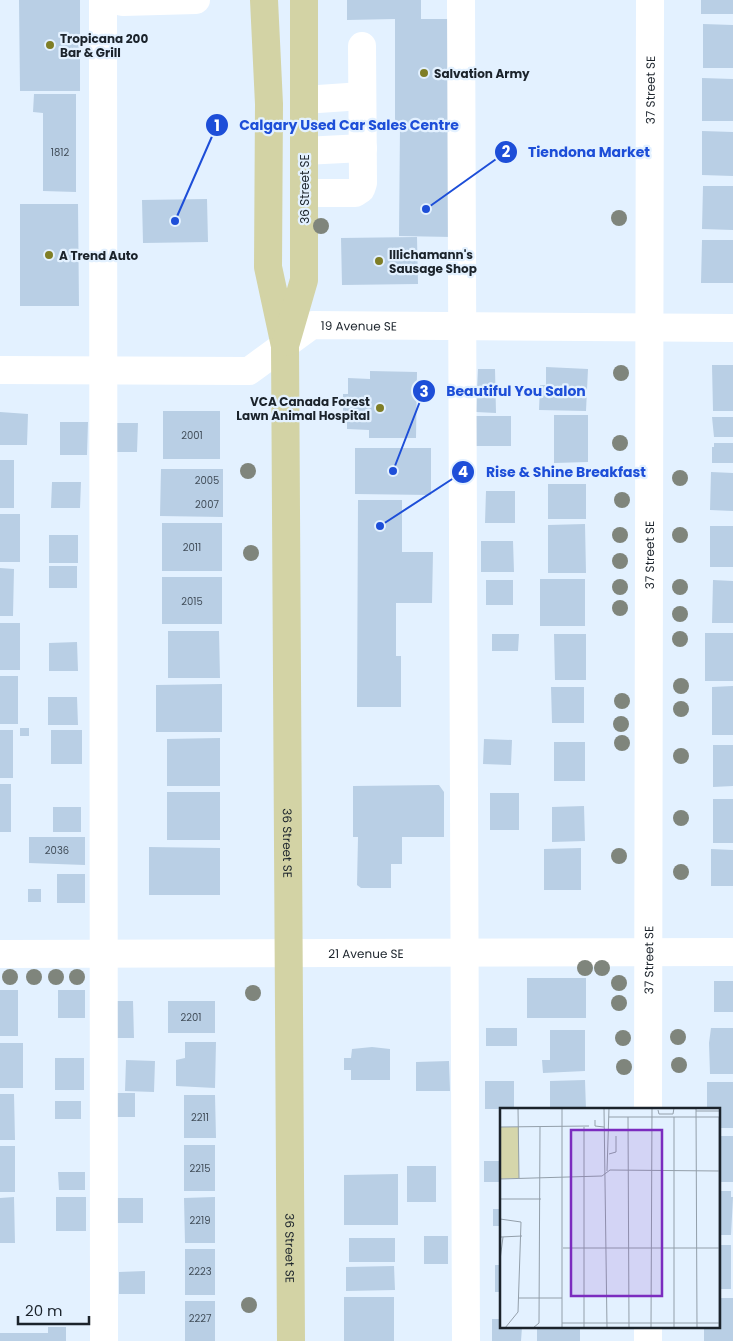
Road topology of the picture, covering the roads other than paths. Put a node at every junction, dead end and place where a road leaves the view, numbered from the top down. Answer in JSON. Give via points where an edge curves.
{"nodes":[{"id":1,"x":196,"y":0,"type":"edge"},
{"id":2,"x":264,"y":0,"type":"edge"},
{"id":3,"x":304,"y":0,"type":"edge"},
{"id":4,"x":461,"y":0,"type":"edge"},
{"id":5,"x":650,"y":0,"type":"edge"},
{"id":6,"x":113,"y":1,"type":"edge"},
{"id":7,"x":362,"y":46,"type":"dead end"},
{"id":8,"x":362,"y":96,"type":"junction"},
{"id":9,"x":304,"y":100,"type":"junction"},
{"id":10,"x":363,"y":148,"type":"junction"},
{"id":11,"x":304,"y":151,"type":"junction"},
{"id":12,"x":304,"y":193,"type":"junction"},
{"id":13,"x":463,"y":326,"type":"junction"},
{"id":14,"x":649,"y":327,"type":"junction"},
{"id":15,"x":733,"y":328,"type":"edge"},
{"id":16,"x":285,"y":346,"type":"junction"},
{"id":17,"x":0,"y":370,"type":"edge"},
{"id":18,"x":104,"y":370,"type":"junction"},
{"id":19,"x":465,"y":952,"type":"junction"},
{"id":20,"x":648,"y":952,"type":"junction"},
{"id":21,"x":733,"y":952,"type":"edge"},
{"id":22,"x":289,"y":953,"type":"junction"},
{"id":23,"x":0,"y":954,"type":"edge"},
{"id":24,"x":104,"y":954,"type":"junction"},
{"id":25,"x":648,"y":1108,"type":"edge"},
{"id":26,"x":648,"y":1328,"type":"edge"},
{"id":27,"x":104,"y":1341,"type":"edge"},
{"id":28,"x":291,"y":1341,"type":"edge"},
{"id":29,"x":466,"y":1341,"type":"edge"},
{"id":30,"x":648,"y":1341,"type":"edge"}],
"edges":[{"from":1,"to":6,"type":"street"},
{"from":2,"to":16,"type":"main road","name":"36 Street SE","via":[[269,104],[268,267]]},
{"from":3,"to":9,"type":"main road","name":"36 Street SE"},
{"from":4,"to":13,"type":"street"},
{"from":5,"to":14,"type":"street","name":"37 Street SE"},
{"from":6,"to":18,"type":"street"},
{"from":7,"to":8,"type":"street"},
{"from":8,"to":9,"type":"street"},
{"from":8,"to":10,"type":"street"},
{"from":9,"to":11,"type":"main road","name":"36 Street SE"},
{"from":10,"to":11,"type":"street"},
{"from":10,"to":12,"type":"street","via":[[363,183],[355,193]]},
{"from":11,"to":12,"type":"main road","name":"36 Street SE"},
{"from":12,"to":16,"type":"main road","name":"36 Street SE","via":[[304,280]]},
{"from":13,"to":14,"type":"street","name":"19 Avenue SE"},
{"from":13,"to":16,"type":"street","name":"19 Avenue SE","via":[[312,325]]},
{"from":13,"to":19,"type":"street"},
{"from":14,"to":15,"type":"street","name":"19 Avenue SE"},
{"from":14,"to":20,"type":"street","name":"37 Street SE"},
{"from":16,"to":18,"type":"street","name":"19 Avenue SE","via":[[249,371]]},
{"from":16,"to":22,"type":"main road","name":"36 Street SE"},
{"from":17,"to":18,"type":"street","name":"19 Avenue SE"},
{"from":18,"to":24,"type":"street"},
{"from":19,"to":20,"type":"street","name":"21 Avenue SE"},
{"from":19,"to":22,"type":"street","name":"21 Avenue SE"},
{"from":19,"to":29,"type":"street"},
{"from":20,"to":21,"type":"street","name":"21 Avenue SE"},
{"from":20,"to":25,"type":"street","name":"37 Street SE"},
{"from":22,"to":24,"type":"street","name":"21 Avenue SE"},
{"from":22,"to":28,"type":"main road","name":"36 Street SE"},
{"from":23,"to":24,"type":"street","name":"21 Avenue SE"},
{"from":24,"to":27,"type":"street"},
{"from":26,"to":30,"type":"street"}]}
